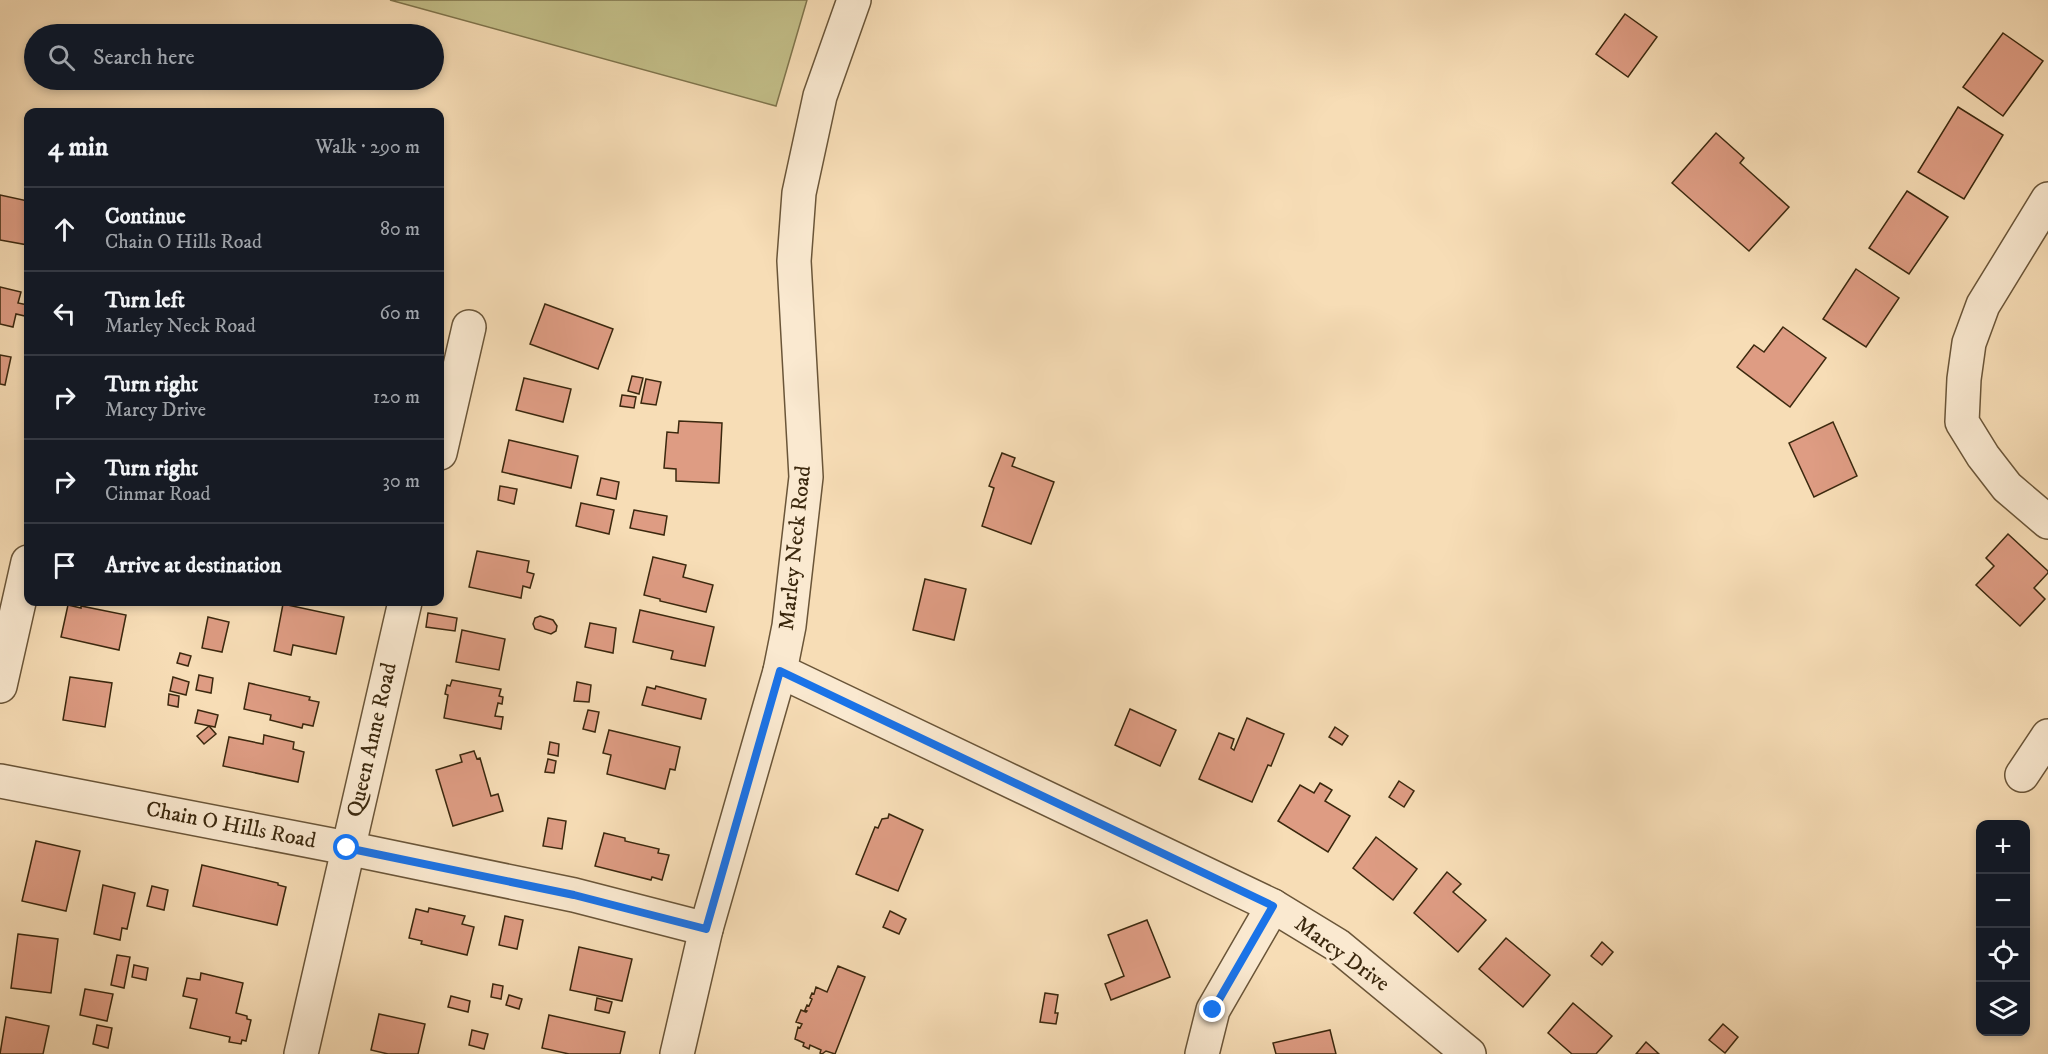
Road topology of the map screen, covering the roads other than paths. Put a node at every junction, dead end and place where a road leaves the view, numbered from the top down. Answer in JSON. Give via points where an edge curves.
{"nodes":[{"id":1,"x":854,"y":0,"type":"edge"},
{"id":2,"x":2048,"y":199,"type":"edge"},
{"id":3,"x":469,"y":327,"type":"dead end"},
{"id":4,"x":444,"y":436,"type":"edge"},
{"id":5,"x":2048,"y":522,"type":"edge"},
{"id":6,"x":24,"y":580,"type":"edge"},
{"id":7,"x":404,"y":606,"type":"edge"},
{"id":8,"x":780,"y":671,"type":"junction"},
{"id":9,"x":0,"y":686,"type":"edge"},
{"id":10,"x":2048,"y":736,"type":"edge"},
{"id":11,"x":2022,"y":775,"type":"dead end"},
{"id":12,"x":0,"y":781,"type":"edge"},
{"id":13,"x":347,"y":848,"type":"junction"},
{"id":14,"x":1273,"y":906,"type":"junction"},
{"id":15,"x":706,"y":929,"type":"junction"},
{"id":16,"x":301,"y":1054,"type":"edge"},
{"id":17,"x":677,"y":1054,"type":"edge"},
{"id":18,"x":1202,"y":1054,"type":"edge"},
{"id":19,"x":1469,"y":1054,"type":"edge"}],
"edges":[{"from":1,"to":8,"type":"street","name":"Marley Neck Road","via":[[820,96],[799,193],[794,261],[806,477]]},
{"from":2,"to":5,"type":"street","via":[[1983,305],[1969,343],[1962,422],[2007,487]]},
{"from":3,"to":4,"type":"street"},
{"from":6,"to":9,"type":"street"},
{"from":7,"to":13,"type":"street","name":"Queen Anne Road"},
{"from":8,"to":14,"type":"street","name":"Marcy Drive"},
{"from":8,"to":15,"type":"street","name":"Marley Neck Road"},
{"from":10,"to":11,"type":"street"},
{"from":12,"to":13,"type":"street","name":"Chain O Hills Road"},
{"from":13,"to":15,"type":"street","name":"Chain O Hills Road","via":[[574,895]]},
{"from":13,"to":16,"type":"street","name":"Queen Anne Road"},
{"from":14,"to":18,"type":"street","via":[[1213,1010]]},
{"from":14,"to":19,"type":"street","name":"Marcy Drive","via":[[1337,945]]},
{"from":15,"to":17,"type":"street","name":"Marley Neck Road"}]}
